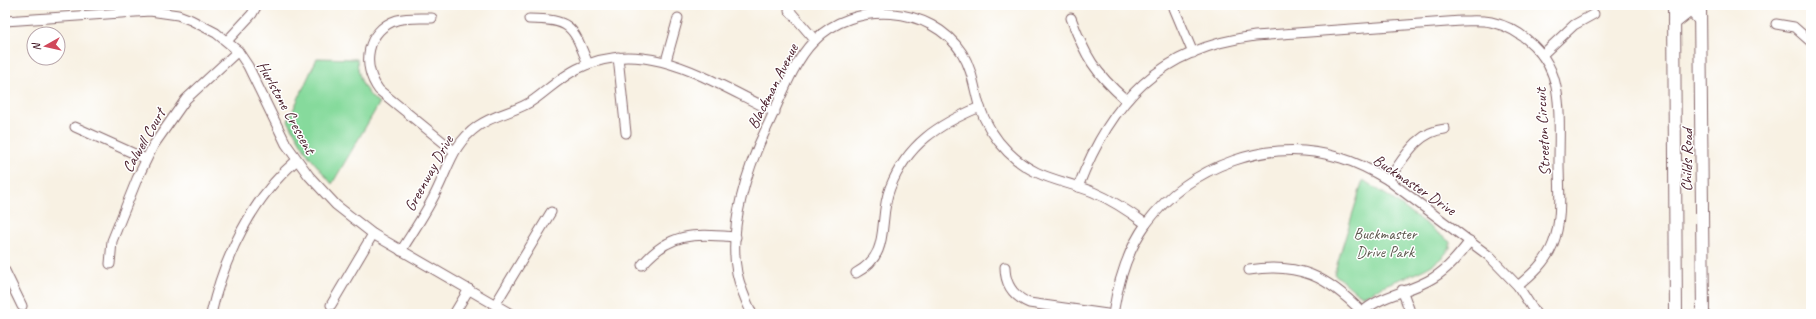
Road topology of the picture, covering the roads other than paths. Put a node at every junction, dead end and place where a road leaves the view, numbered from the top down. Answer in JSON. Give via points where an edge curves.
{"nodes":[{"id":1,"x":257,"y":5,"type":"edge"},
{"id":2,"x":1700,"y":5,"type":"edge"},
{"id":3,"x":1674,"y":6,"type":"edge"},
{"id":4,"x":1174,"y":8,"type":"dead end"},
{"id":5,"x":789,"y":10,"type":"dead end"},
{"id":6,"x":1594,"y":14,"type":"dead end"},
{"id":7,"x":432,"y":18,"type":"dead end"},
{"id":8,"x":529,"y":18,"type":"dead end"},
{"id":9,"x":678,"y":18,"type":"dead end"},
{"id":10,"x":1071,"y":18,"type":"dead end"},
{"id":11,"x":1700,"y":20,"type":"junction"},
{"id":12,"x":5,"y":21,"type":"edge"},
{"id":13,"x":1674,"y":23,"type":"junction"},
{"id":14,"x":1776,"y":24,"type":"dead end"},
{"id":15,"x":815,"y":40,"type":"junction"},
{"id":16,"x":227,"y":41,"type":"junction"},
{"id":17,"x":1811,"y":42,"type":"edge"},
{"id":18,"x":238,"y":51,"type":"junction"},
{"id":19,"x":1193,"y":53,"type":"junction"},
{"id":20,"x":1542,"y":55,"type":"junction"},
{"id":21,"x":618,"y":57,"type":"junction"},
{"id":22,"x":666,"y":61,"type":"junction"},
{"id":23,"x":588,"y":64,"type":"junction"},
{"id":24,"x":1126,"y":100,"type":"junction"},
{"id":25,"x":980,"y":107,"type":"junction"},
{"id":26,"x":775,"y":112,"type":"junction"},
{"id":27,"x":75,"y":126,"type":"dead end"},
{"id":28,"x":1445,"y":129,"type":"dead end"},
{"id":29,"x":626,"y":133,"type":"dead end"},
{"id":30,"x":454,"y":151,"type":"junction"},
{"id":31,"x":146,"y":159,"type":"junction"},
{"id":32,"x":297,"y":160,"type":"junction"},
{"id":33,"x":1388,"y":180,"type":"junction"},
{"id":34,"x":1078,"y":187,"type":"junction"},
{"id":35,"x":551,"y":212,"type":"dead end"},
{"id":36,"x":1146,"y":224,"type":"junction"},
{"id":37,"x":373,"y":234,"type":"junction"},
{"id":38,"x":736,"y":237,"type":"junction"},
{"id":39,"x":1470,"y":241,"type":"junction"},
{"id":40,"x":402,"y":251,"type":"junction"},
{"id":41,"x":110,"y":264,"type":"dead end"},
{"id":42,"x":642,"y":264,"type":"dead end"},
{"id":43,"x":1005,"y":267,"type":"dead end"},
{"id":44,"x":1249,"y":270,"type":"dead end"},
{"id":45,"x":5,"y":271,"type":"edge"},
{"id":46,"x":856,"y":273,"type":"dead end"},
{"id":47,"x":1518,"y":286,"type":"junction"},
{"id":48,"x":469,"y":289,"type":"junction"},
{"id":49,"x":1402,"y":290,"type":"junction"},
{"id":50,"x":331,"y":305,"type":"dead end"},
{"id":51,"x":495,"y":305,"type":"junction"},
{"id":52,"x":22,"y":306,"type":"dead end"},
{"id":53,"x":1361,"y":313,"type":"edge"},
{"id":54,"x":211,"y":314,"type":"edge"},
{"id":55,"x":454,"y":314,"type":"edge"},
{"id":56,"x":511,"y":314,"type":"edge"},
{"id":57,"x":752,"y":314,"type":"edge"},
{"id":58,"x":1107,"y":314,"type":"edge"},
{"id":59,"x":1113,"y":314,"type":"edge"},
{"id":60,"x":1411,"y":314,"type":"edge"},
{"id":61,"x":1536,"y":314,"type":"edge"},
{"id":62,"x":1676,"y":314,"type":"edge"},
{"id":63,"x":1703,"y":314,"type":"edge"}],
"edges":[{"from":1,"to":16,"type":"street"},
{"from":2,"to":11,"type":"main road","name":"Childs Road"},
{"from":3,"to":13,"type":"main road","name":"Childs Road"},
{"from":4,"to":19,"type":"street"},
{"from":5,"to":15,"type":"street"},
{"from":6,"to":20,"type":"street","via":[[1574,25]]},
{"from":7,"to":30,"type":"street","via":[[403,18],[383,28],[368,52],[368,68],[378,90]]},
{"from":8,"to":23,"type":"street","via":[[557,20],[568,25]]},
{"from":9,"to":22,"type":"street"},
{"from":10,"to":24,"type":"street","via":[[1085,54],[1094,69]]},
{"from":11,"to":13,"type":"main road","via":[[1689,11]]},
{"from":11,"to":63,"type":"main road","name":"Childs Road"},
{"from":12,"to":16,"type":"street","name":"Hurlstone Crescent","via":[[135,11],[165,12],[191,20],[216,32]]},
{"from":13,"to":62,"type":"main road","name":"Childs Road"},
{"from":14,"to":17,"type":"street","via":[[1794,27]]},
{"from":15,"to":25,"type":"street","name":"Blackman Avenue","via":[[840,22],[862,16],[898,14],[927,22],[948,36],[963,55],[973,76]]},
{"from":15,"to":26,"type":"street","name":"Blackman Avenue","via":[[801,57]]},
{"from":16,"to":18,"type":"street","name":"Hurlstone Crescent"},
{"from":18,"to":31,"type":"street","name":"Calwell Court","via":[[186,99]]},
{"from":18,"to":32,"type":"street","name":"Hurlstone Crescent","via":[[255,76],[277,128]]},
{"from":19,"to":20,"type":"street","name":"Streeton Circuit","via":[[1223,42],[1255,36],[1475,20],[1492,22],[1514,30]]},
{"from":19,"to":24,"type":"street","name":"Streeton Circuit","via":[[1158,72]]},
{"from":20,"to":47,"type":"street","name":"Streeton Circuit","via":[[1552,73],[1558,96],[1558,225],[1553,246],[1546,257]]},
{"from":21,"to":22,"type":"street","name":"Greenway Drive","via":[[641,56]]},
{"from":21,"to":23,"type":"street","name":"Greenway Drive"},
{"from":21,"to":29,"type":"street"},
{"from":22,"to":26,"type":"street","name":"Greenway Drive"},
{"from":23,"to":30,"type":"street","name":"Greenway Drive","via":[[564,76],[528,104],[487,120],[462,140]]},
{"from":24,"to":34,"type":"street","name":"Streeton Circuit","via":[[1096,144]]},
{"from":25,"to":34,"type":"street","name":"Blackman Avenue","via":[[998,142],[1020,162],[1046,177]]},
{"from":25,"to":46,"type":"street","via":[[941,125],[911,151],[902,163],[890,188],[883,216],[880,248],[869,265]]},
{"from":26,"to":38,"type":"street","name":"Blackman Avenue","via":[[748,174]]},
{"from":27,"to":31,"type":"street"},
{"from":28,"to":33,"type":"street","via":[[1432,132],[1419,140]]},
{"from":30,"to":40,"type":"street","name":"Greenway Drive","via":[[438,188]]},
{"from":31,"to":41,"type":"street","name":"Calwell Court","via":[[112,241]]},
{"from":32,"to":37,"type":"street","name":"Hurlstone Crescent","via":[[322,191]]},
{"from":32,"to":54,"type":"street","via":[[274,183],[245,226],[222,276]]},
{"from":33,"to":36,"type":"street","name":"Buckmaster Drive","via":[[1355,163],[1322,154],[1290,151],[1258,154],[1224,164],[1200,175],[1173,195]]},
{"from":33,"to":39,"type":"street","name":"Buckmaster Drive"},
{"from":34,"to":36,"type":"street","name":"Blackman Avenue","via":[[1113,202]]},
{"from":35,"to":51,"type":"street"},
{"from":36,"to":59,"type":"street","name":"Buckmaster Drive","via":[[1124,265]]},
{"from":37,"to":40,"type":"street","name":"Hurlstone Crescent"},
{"from":37,"to":50,"type":"street"},
{"from":38,"to":42,"type":"street","via":[[696,234],[675,239],[657,249]]},
{"from":38,"to":57,"type":"street","name":"Blackman Avenue","via":[[737,274]]},
{"from":39,"to":47,"type":"street","name":"Buckmaster Drive","via":[[1500,266]]},
{"from":39,"to":49,"type":"street","via":[[1442,271],[1422,284]]},
{"from":40,"to":48,"type":"street","name":"Hurlstone Crescent"},
{"from":43,"to":58,"type":"street","via":[[1010,288],[1021,300]]},
{"from":44,"to":53,"type":"street","via":[[1276,267],[1302,271],[1331,284]]},
{"from":45,"to":52,"type":"street"},
{"from":47,"to":61,"type":"street","name":"Buckmaster Drive"},
{"from":48,"to":51,"type":"street","name":"Hurlstone Crescent"},
{"from":48,"to":55,"type":"street"},
{"from":49,"to":53,"type":"street","via":[[1387,296]]},
{"from":49,"to":60,"type":"street"},
{"from":51,"to":56,"type":"street","name":"Hurlstone Crescent"}]}
